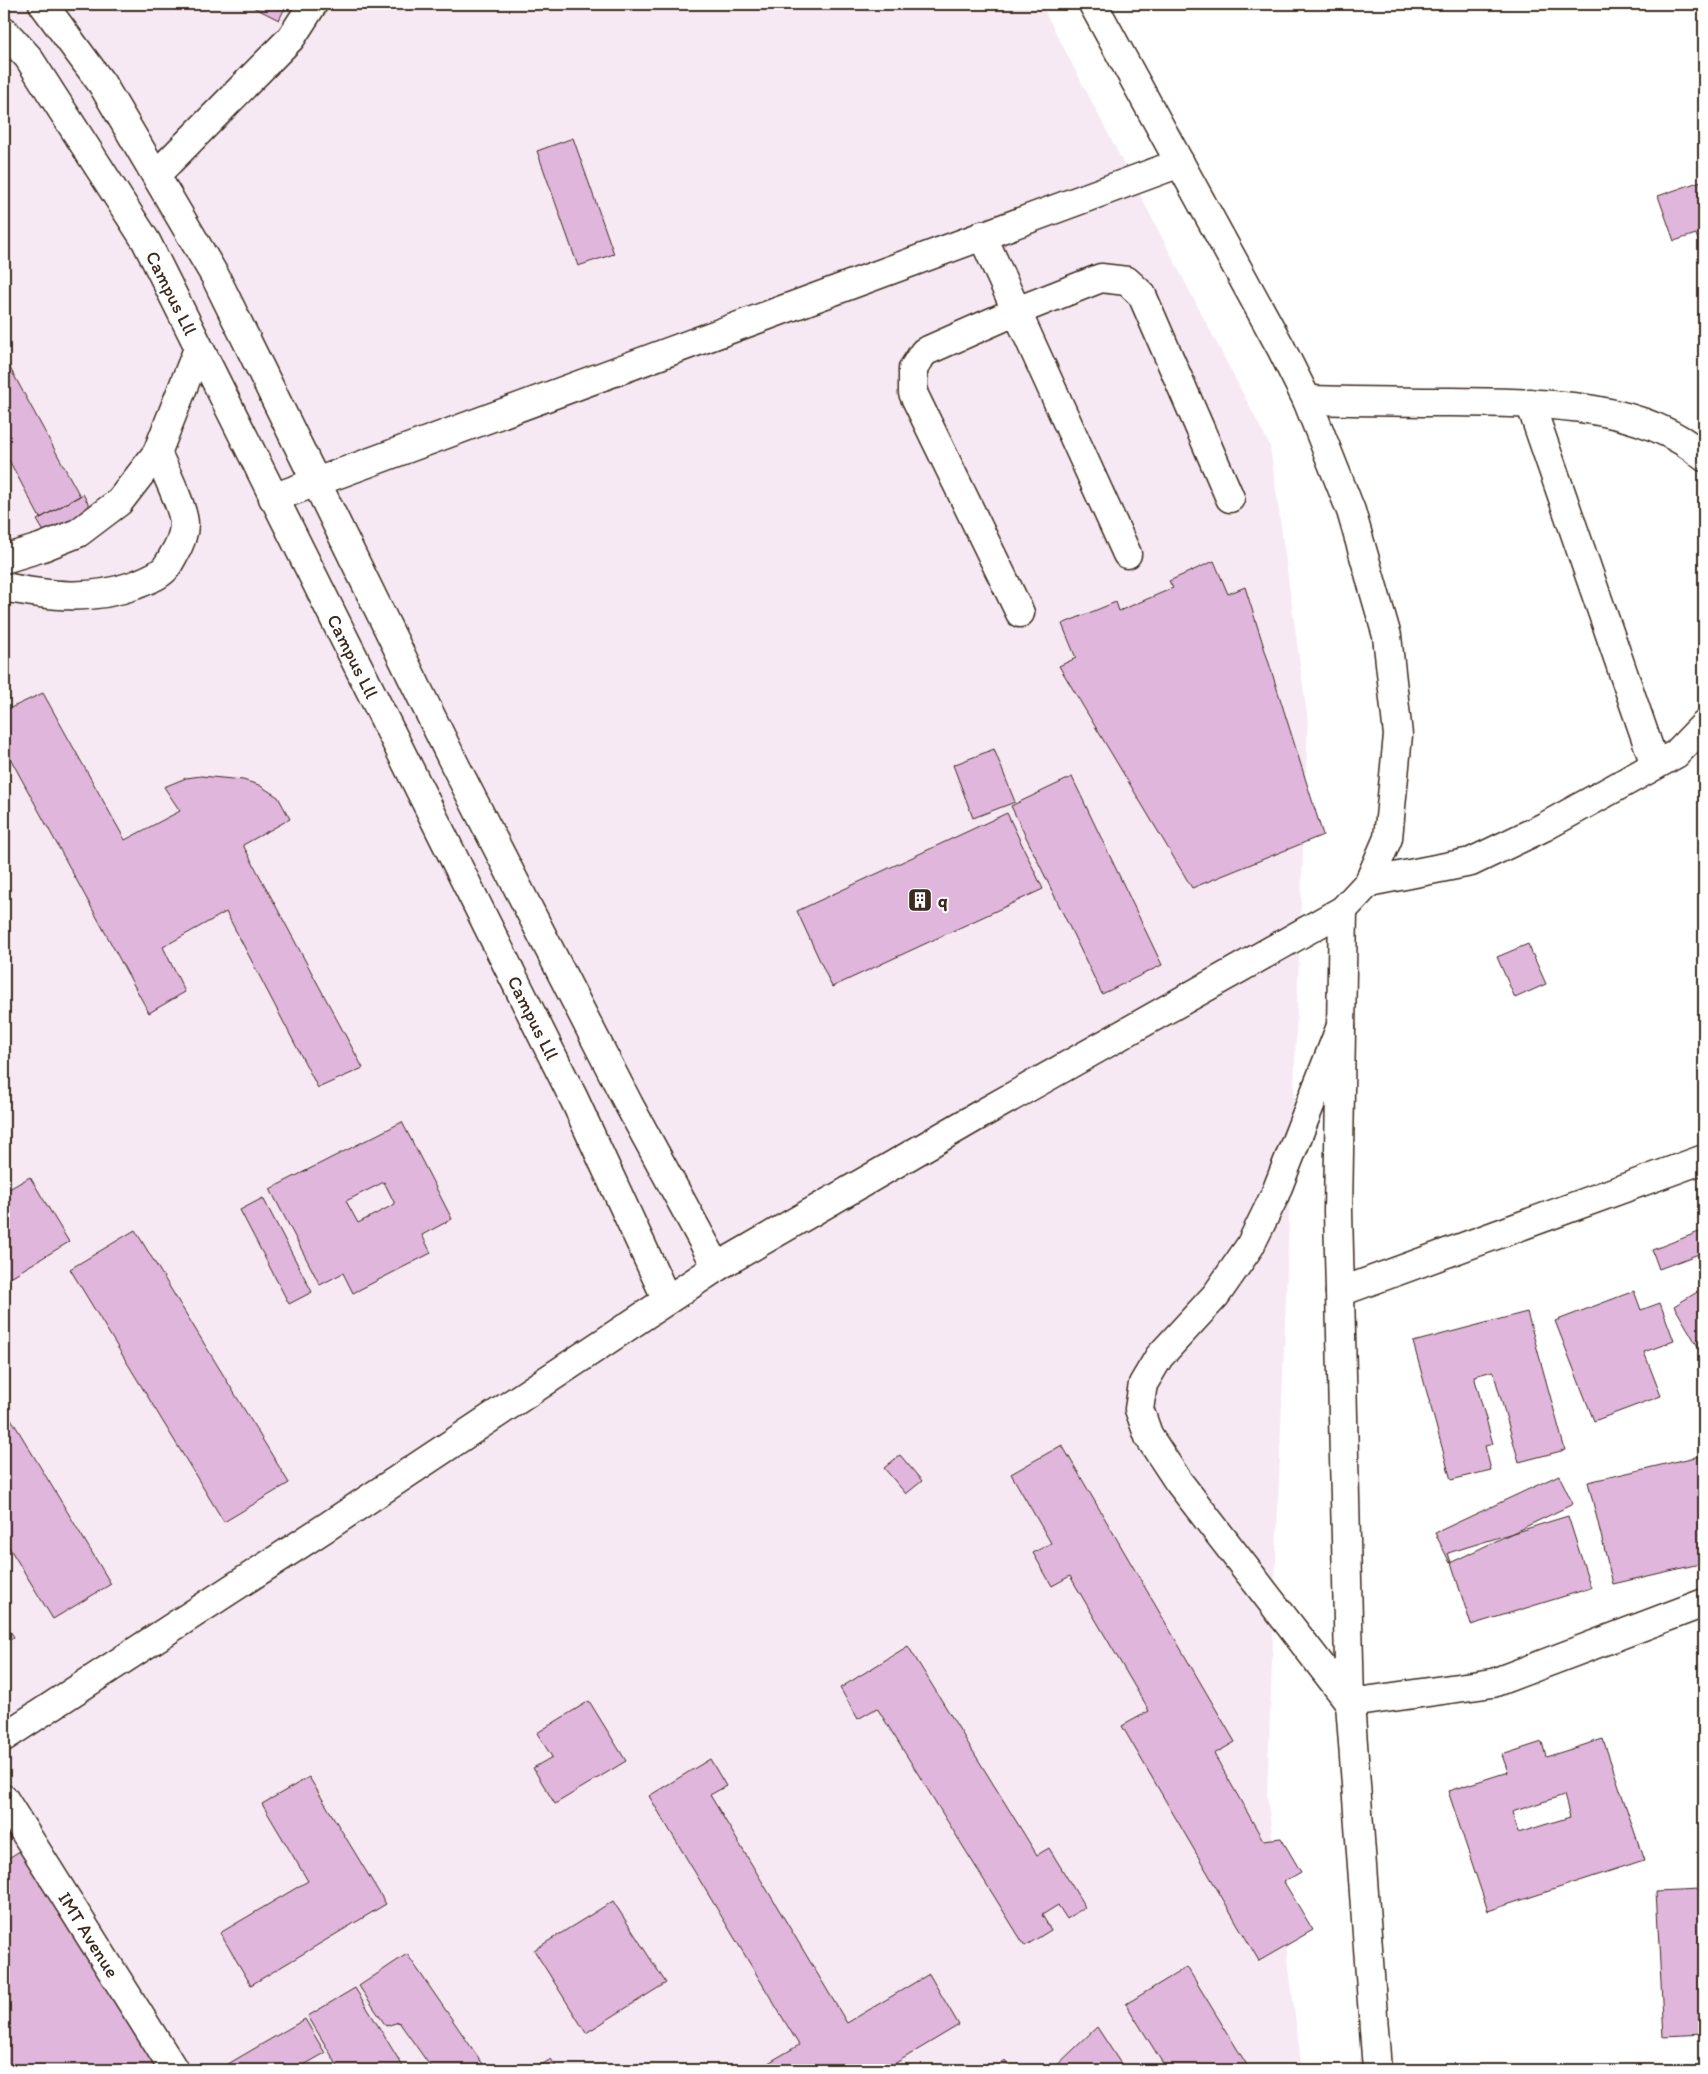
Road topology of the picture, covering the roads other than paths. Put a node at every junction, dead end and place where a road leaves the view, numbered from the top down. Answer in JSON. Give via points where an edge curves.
{"nodes":[{"id":1,"x":43,"y":4,"type":"edge"},
{"id":2,"x":313,"y":4,"type":"edge"},
{"id":3,"x":1093,"y":4,"type":"edge"},
{"id":4,"x":4,"y":30,"type":"edge"},
{"id":5,"x":1180,"y":162,"type":"junction"},
{"id":6,"x":156,"y":175,"type":"junction"},
{"id":7,"x":982,"y":236,"type":"junction"},
{"id":8,"x":1016,"y":311,"type":"junction"},
{"id":9,"x":198,"y":348,"type":"junction"},
{"id":10,"x":1307,"y":400,"type":"junction"},
{"id":11,"x":1530,"y":403,"type":"junction"},
{"id":12,"x":157,"y":453,"type":"junction"},
{"id":13,"x":1704,"y":458,"type":"edge"},
{"id":14,"x":316,"y":482,"type":"junction"},
{"id":15,"x":273,"y":498,"type":"junction"},
{"id":16,"x":1230,"y":498,"type":"dead end"},
{"id":17,"x":1127,"y":554,"type":"dead end"},
{"id":18,"x":4,"y":559,"type":"edge"},
{"id":19,"x":4,"y":587,"type":"edge"},
{"id":20,"x":1020,"y":613,"type":"dead end"},
{"id":21,"x":1704,"y":725,"type":"edge"},
{"id":22,"x":1654,"y":765,"type":"junction"},
{"id":23,"x":1369,"y":882,"type":"junction"},
{"id":24,"x":1343,"y":910,"type":"junction"},
{"id":25,"x":1341,"y":1026,"type":"junction"},
{"id":26,"x":1704,"y":1159,"type":"edge"},
{"id":27,"x":717,"y":1267,"type":"junction"},
{"id":28,"x":1340,"y":1292,"type":"junction"},
{"id":29,"x":667,"y":1300,"type":"junction"},
{"id":30,"x":1704,"y":1603,"type":"edge"},
{"id":31,"x":1350,"y":1703,"type":"junction"},
{"id":32,"x":4,"y":1738,"type":"edge"},
{"id":33,"x":4,"y":1799,"type":"edge"},
{"id":34,"x":174,"y":2070,"type":"edge"},
{"id":35,"x":1377,"y":2070,"type":"edge"}],
"edges":[{"from":1,"to":6,"type":"street","via":[[102,84]]},
{"from":2,"to":6,"type":"street","via":[[291,38]]},
{"from":3,"to":5,"type":"street"},
{"from":4,"to":9,"type":"street","name":"Campus Lll","via":[[28,57],[146,240]]},
{"from":5,"to":7,"type":"street"},
{"from":5,"to":10,"type":"street"},
{"from":6,"to":14,"type":"street","via":[[215,276]]},
{"from":7,"to":8,"type":"street"},
{"from":7,"to":14,"type":"street"},
{"from":8,"to":16,"type":"street","via":[[1101,278],[1127,281],[1142,295]]},
{"from":8,"to":17,"type":"street"},
{"from":8,"to":20,"type":"street","via":[[924,352],[913,369],[913,394]]},
{"from":9,"to":12,"type":"street"},
{"from":9,"to":15,"type":"street","name":"Campus Lll"},
{"from":10,"to":11,"type":"street"},
{"from":10,"to":23,"type":"street","via":[[1351,511],[1387,636],[1398,735],[1388,838]]},
{"from":11,"to":13,"type":"street","via":[[1590,408],[1652,426],[1680,439]]},
{"from":11,"to":22,"type":"street"},
{"from":12,"to":18,"type":"street","via":[[119,502],[78,533]]},
{"from":12,"to":19,"type":"street","via":[[184,522],[180,546],[165,569],[125,589],[98,595],[50,596]]},
{"from":14,"to":15,"type":"street"},
{"from":14,"to":27,"type":"street","via":[[629,1105]]},
{"from":15,"to":29,"type":"street","name":"Campus Lll","via":[[575,1101]]},
{"from":21,"to":22,"type":"street","via":[[1676,754]]},
{"from":22,"to":23,"type":"street","via":[[1544,827],[1471,862]]},
{"from":23,"to":24,"type":"street"},
{"from":24,"to":25,"type":"street"},
{"from":24,"to":27,"type":"street"},
{"from":25,"to":28,"type":"street"},
{"from":25,"to":31,"type":"street","via":[[1274,1197],[1250,1246],[1216,1295],[1159,1357],[1143,1384],[1139,1409],[1149,1437],[1178,1481]]},
{"from":26,"to":28,"type":"street"},
{"from":27,"to":29,"type":"street"},
{"from":28,"to":31,"type":"street"},
{"from":29,"to":32,"type":"street"},
{"from":30,"to":31,"type":"street","via":[[1493,1683]]},
{"from":31,"to":35,"type":"street"},
{"from":33,"to":34,"type":"street","name":"IMT Avenue"}]}
